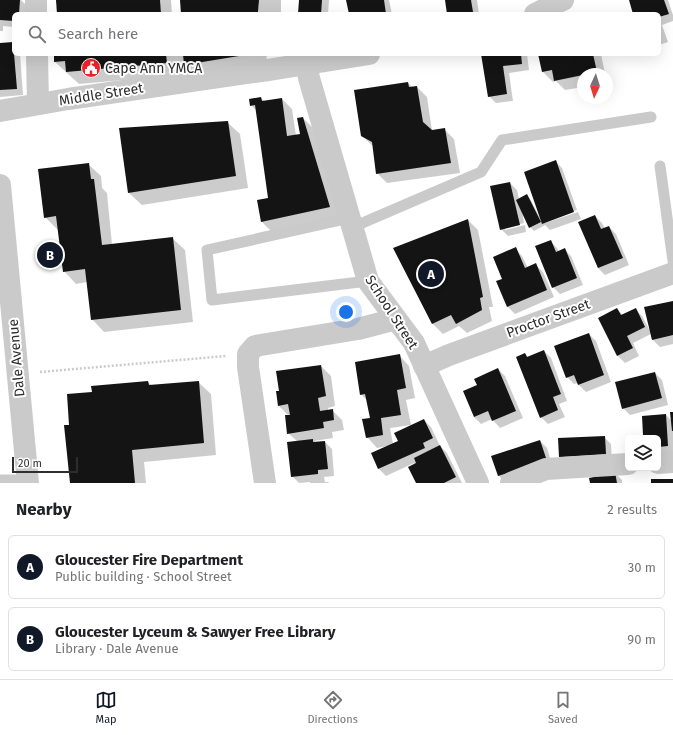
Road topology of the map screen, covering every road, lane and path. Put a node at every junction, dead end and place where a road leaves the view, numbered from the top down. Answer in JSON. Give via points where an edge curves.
{"nodes":[{"id":1,"x":36,"y":0,"type":"edge"},
{"id":2,"x":270,"y":0,"type":"edge"},
{"id":3,"x":563,"y":0,"type":"edge"},
{"id":4,"x":36,"y":12,"type":"edge"},
{"id":5,"x":270,"y":12,"type":"edge"},
{"id":6,"x":540,"y":12,"type":"edge"},
{"id":7,"x":37,"y":56,"type":"edge"},
{"id":8,"x":356,"y":56,"type":"edge"},
{"id":9,"x":268,"y":62,"type":"edge"},
{"id":10,"x":306,"y":64,"type":"junction"},
{"id":11,"x":38,"y":104,"type":"junction"},
{"id":12,"x":0,"y":111,"type":"edge"},
{"id":13,"x":651,"y":117,"type":"dead end"},
{"id":14,"x":660,"y":166,"type":"dead end"},
{"id":15,"x":0,"y":185,"type":"edge"},
{"id":16,"x":351,"y":222,"type":"junction"},
{"id":17,"x":2,"y":232,"type":"edge"},
{"id":18,"x":673,"y":261,"type":"edge"},
{"id":19,"x":673,"y":273,"type":"edge"},
{"id":20,"x":368,"y":280,"type":"junction"},
{"id":21,"x":396,"y":319,"type":"junction"},
{"id":22,"x":248,"y":354,"type":"junction"},
{"id":23,"x":424,"y":366,"type":"junction"},
{"id":24,"x":18,"y":373,"type":"junction"},
{"id":25,"x":673,"y":462,"type":"edge"},
{"id":26,"x":661,"y":463,"type":"edge"},
{"id":27,"x":625,"y":464,"type":"edge"},
{"id":28,"x":0,"y":480,"type":"edge"},
{"id":29,"x":28,"y":482,"type":"edge"},
{"id":30,"x":265,"y":483,"type":"edge"},
{"id":31,"x":478,"y":483,"type":"edge"},
{"id":32,"x":512,"y":483,"type":"edge"}],
"edges":[{"from":1,"to":4,"type":"street"},
{"from":2,"to":5,"type":"street"},
{"from":3,"to":6,"type":"street"},
{"from":7,"to":11,"type":"street"},
{"from":8,"to":10,"type":"street","name":"Middle Street"},
{"from":9,"to":10,"type":"street","name":"Middle Street"},
{"from":9,"to":11,"type":"street","name":"Middle Street","via":[[154,86]]},
{"from":10,"to":16,"type":"street","name":"School Street"},
{"from":11,"to":12,"type":"street","name":"Middle Street"},
{"from":13,"to":16,"type":"lane","via":[[502,140],[481,172]]},
{"from":14,"to":18,"type":"lane"},
{"from":15,"to":17,"type":"street","name":"Dale Avenue"},
{"from":16,"to":20,"type":"street","name":"School Street"},
{"from":16,"to":20,"type":"lane","via":[[207,250],[212,300]]},
{"from":17,"to":24,"type":"street","name":"Dale Avenue"},
{"from":19,"to":23,"type":"street","name":"Proctor Street"},
{"from":20,"to":21,"type":"street","name":"School Street"},
{"from":21,"to":22,"type":"street","via":[[352,330],[255,346]]},
{"from":21,"to":23,"type":"street","name":"School Street","via":[[414,343]]},
{"from":22,"to":24,"type":"path"},
{"from":22,"to":30,"type":"street"},
{"from":23,"to":31,"type":"street","name":"School Street"},
{"from":24,"to":29,"type":"street","name":"Dale Avenue"},
{"from":25,"to":26,"type":"street"},
{"from":27,"to":32,"type":"street","via":[[546,469]]},
{"from":28,"to":29,"type":"lane"}]}
